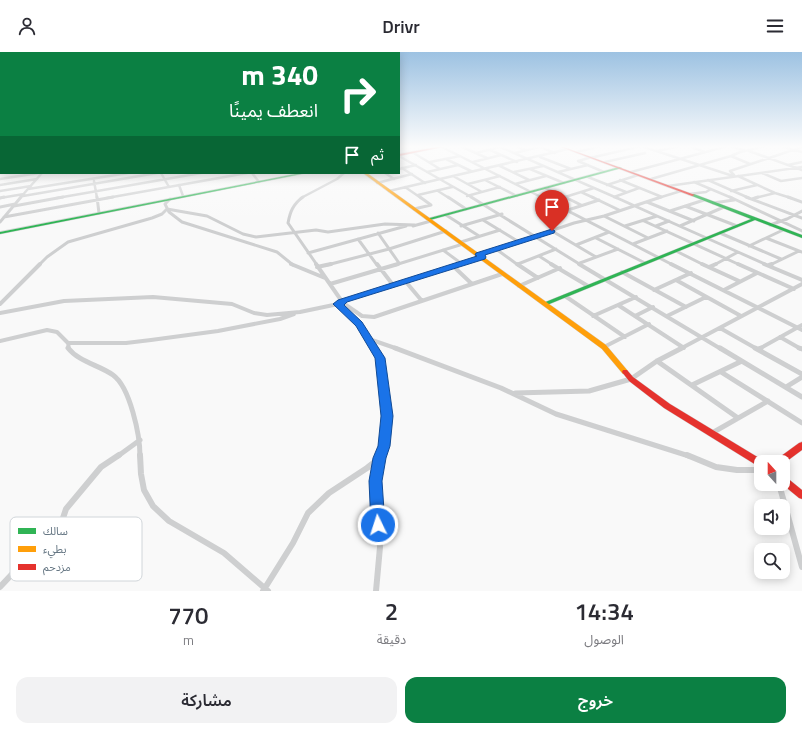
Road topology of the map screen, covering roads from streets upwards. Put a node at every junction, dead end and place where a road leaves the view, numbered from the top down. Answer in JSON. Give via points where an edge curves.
{"nodes":[{"id":1,"x":406,"y":171,"type":"edge"},
{"id":2,"x":431,"y":171,"type":"edge"},
{"id":3,"x":475,"y":171,"type":"edge"},
{"id":4,"x":490,"y":171,"type":"edge"},
{"id":5,"x":519,"y":171,"type":"edge"},
{"id":6,"x":535,"y":171,"type":"edge"},
{"id":7,"x":562,"y":171,"type":"edge"},
{"id":8,"x":607,"y":171,"type":"edge"},
{"id":9,"x":634,"y":171,"type":"edge"},
{"id":10,"x":678,"y":171,"type":"edge"},
{"id":11,"x":720,"y":171,"type":"edge"},
{"id":12,"x":730,"y":171,"type":"edge"},
{"id":13,"x":775,"y":171,"type":"edge"},
{"id":14,"x":427,"y":172,"type":"joint"},
{"id":15,"x":471,"y":172,"type":"joint"},
{"id":16,"x":514,"y":172,"type":"joint"},
{"id":17,"x":558,"y":172,"type":"joint"},
{"id":18,"x":604,"y":172,"type":"joint"},
{"id":19,"x":631,"y":172,"type":"joint"},
{"id":20,"x":762,"y":173,"type":"junction"},
{"id":21,"x":33,"y":174,"type":"edge"},
{"id":22,"x":40,"y":174,"type":"edge"},
{"id":23,"x":112,"y":174,"type":"edge"},
{"id":24,"x":151,"y":174,"type":"edge"},
{"id":25,"x":162,"y":174,"type":"edge"},
{"id":26,"x":195,"y":174,"type":"edge"},
{"id":27,"x":241,"y":174,"type":"edge"},
{"id":28,"x":253,"y":174,"type":"edge"},
{"id":29,"x":300,"y":174,"type":"edge"},
{"id":30,"x":343,"y":174,"type":"edge"},
{"id":31,"x":366,"y":174,"type":"edge"},
{"id":32,"x":386,"y":174,"type":"edge"},
{"id":33,"x":412,"y":174,"type":"junction"},
{"id":34,"x":638,"y":175,"type":"junction"},
{"id":35,"x":453,"y":176,"type":"junction"},
{"id":36,"x":500,"y":176,"type":"junction"},
{"id":37,"x":546,"y":176,"type":"junction"},
{"id":38,"x":735,"y":176,"type":"junction"},
{"id":39,"x":588,"y":177,"type":"junction"},
{"id":40,"x":94,"y":178,"type":"junction"},
{"id":41,"x":802,"y":178,"type":"edge"},
{"id":42,"x":0,"y":179,"type":"edge"},
{"id":43,"x":37,"y":179,"type":"junction"},
{"id":44,"x":165,"y":179,"type":"junction"},
{"id":45,"x":394,"y":179,"type":"junction"},
{"id":46,"x":439,"y":179,"type":"junction"},
{"id":47,"x":651,"y":179,"type":"junction"},
{"id":48,"x":485,"y":180,"type":"junction"},
{"id":49,"x":529,"y":180,"type":"junction"},
{"id":50,"x":575,"y":180,"type":"junction"},
{"id":51,"x":620,"y":180,"type":"junction"},
{"id":52,"x":708,"y":180,"type":"junction"},
{"id":53,"x":259,"y":182,"type":"junction"},
{"id":54,"x":693,"y":182,"type":"junction"},
{"id":55,"x":377,"y":183,"type":"junction"},
{"id":56,"x":425,"y":183,"type":"junction"},
{"id":57,"x":564,"y":183,"type":"junction"},
{"id":58,"x":94,"y":184,"type":"junction"},
{"id":59,"x":468,"y":184,"type":"junction"},
{"id":60,"x":515,"y":184,"type":"junction"},
{"id":61,"x":0,"y":185,"type":"edge"},
{"id":62,"x":179,"y":185,"type":"junction"},
{"id":63,"x":606,"y":185,"type":"junction"},
{"id":64,"x":758,"y":185,"type":"junction"},
{"id":65,"x":31,"y":186,"type":"junction"},
{"id":66,"x":668,"y":186,"type":"junction"},
{"id":67,"x":169,"y":187,"type":"junction"},
{"id":68,"x":405,"y":187,"type":"junction"},
{"id":69,"x":452,"y":187,"type":"junction"},
{"id":70,"x":500,"y":187,"type":"junction"},
{"id":71,"x":545,"y":188,"type":"junction"},
{"id":72,"x":594,"y":188,"type":"junction"},
{"id":73,"x":640,"y":188,"type":"junction"},
{"id":74,"x":710,"y":189,"type":"junction"},
{"id":75,"x":725,"y":189,"type":"junction"},
{"id":76,"x":28,"y":190,"type":"junction"},
{"id":77,"x":0,"y":191,"type":"edge"},
{"id":78,"x":389,"y":191,"type":"junction"},
{"id":79,"x":438,"y":191,"type":"junction"},
{"id":80,"x":681,"y":191,"type":"junction"},
{"id":81,"x":731,"y":191,"type":"junction"},
{"id":82,"x":95,"y":192,"type":"junction"},
{"id":83,"x":482,"y":192,"type":"junction"},
{"id":84,"x":531,"y":192,"type":"junction"},
{"id":85,"x":581,"y":192,"type":"junction"},
{"id":86,"x":626,"y":192,"type":"junction"},
{"id":87,"x":775,"y":193,"type":"junction"},
{"id":88,"x":689,"y":194,"type":"junction"},
{"id":89,"x":24,"y":195,"type":"junction"},
{"id":90,"x":418,"y":195,"type":"junction"},
{"id":91,"x":183,"y":196,"type":"junction"},
{"id":92,"x":468,"y":196,"type":"junction"},
{"id":93,"x":517,"y":196,"type":"junction"},
{"id":94,"x":564,"y":197,"type":"junction"},
{"id":95,"x":614,"y":197,"type":"junction"},
{"id":96,"x":662,"y":197,"type":"junction"},
{"id":97,"x":0,"y":198,"type":"edge"},
{"id":98,"x":170,"y":199,"type":"junction"},
{"id":99,"x":599,"y":200,"type":"junction"},
{"id":100,"x":704,"y":200,"type":"junction"},
{"id":101,"x":736,"y":200,"type":"junction"},
{"id":102,"x":751,"y":200,"type":"junction"},
{"id":103,"x":96,"y":201,"type":"junction"},
{"id":104,"x":647,"y":202,"type":"junction"},
{"id":105,"x":802,"y":202,"type":"edge"},
{"id":106,"x":713,"y":203,"type":"junction"},
{"id":107,"x":15,"y":205,"type":"junction"},
{"id":108,"x":483,"y":205,"type":"junction"},
{"id":109,"x":581,"y":205,"type":"junction"},
{"id":110,"x":633,"y":206,"type":"junction"},
{"id":111,"x":685,"y":206,"type":"junction"},
{"id":112,"x":0,"y":207,"type":"edge"},
{"id":113,"x":724,"y":207,"type":"junction"},
{"id":114,"x":167,"y":208,"type":"junction"},
{"id":115,"x":414,"y":209,"type":"junction"},
{"id":116,"x":466,"y":209,"type":"junction"},
{"id":117,"x":568,"y":210,"type":"junction"},
{"id":118,"x":619,"y":210,"type":"junction"},
{"id":119,"x":670,"y":211,"type":"junction"},
{"id":120,"x":802,"y":211,"type":"edge"},
{"id":121,"x":99,"y":213,"type":"junction"},
{"id":122,"x":502,"y":214,"type":"junction"},
{"id":123,"x":707,"y":214,"type":"junction"},
{"id":124,"x":446,"y":215,"type":"junction"},
{"id":125,"x":793,"y":215,"type":"junction"},
{"id":126,"x":604,"y":216,"type":"junction"},
{"id":127,"x":656,"y":216,"type":"junction"},
{"id":128,"x":4,"y":217,"type":"junction"},
{"id":129,"x":802,"y":218,"type":"edge"},
{"id":130,"x":754,"y":219,"type":"junction"},
{"id":131,"x":429,"y":220,"type":"junction"},
{"id":132,"x":483,"y":220,"type":"junction"},
{"id":133,"x":587,"y":220,"type":"junction"},
{"id":134,"x":644,"y":220,"type":"junction"},
{"id":135,"x":669,"y":221,"type":"junction"},
{"id":136,"x":694,"y":221,"type":"junction"},
{"id":137,"x":781,"y":221,"type":"junction"},
{"id":138,"x":0,"y":222,"type":"edge"},
{"id":139,"x":415,"y":225,"type":"junction"},
{"id":140,"x":770,"y":225,"type":"junction"},
{"id":141,"x":461,"y":226,"type":"junction"},
{"id":142,"x":625,"y":226,"type":"junction"},
{"id":143,"x":656,"y":226,"type":"junction"},
{"id":144,"x":680,"y":226,"type":"junction"},
{"id":145,"x":737,"y":226,"type":"junction"},
{"id":146,"x":500,"y":230,"type":"junction"},
{"id":147,"x":783,"y":230,"type":"junction"},
{"id":148,"x":446,"y":231,"type":"junction"},
{"id":149,"x":552,"y":231,"type":"junction"},
{"id":150,"x":666,"y":231,"type":"junction"},
{"id":151,"x":294,"y":232,"type":"junction"},
{"id":152,"x":609,"y":232,"type":"junction"},
{"id":153,"x":0,"y":233,"type":"edge"},
{"id":154,"x":378,"y":233,"type":"junction"},
{"id":155,"x":720,"y":233,"type":"junction"},
{"id":156,"x":801,"y":235,"type":"edge"},
{"id":157,"x":479,"y":236,"type":"junction"},
{"id":158,"x":536,"y":237,"type":"junction"},
{"id":159,"x":358,"y":238,"type":"junction"},
{"id":160,"x":596,"y":238,"type":"junction"},
{"id":161,"x":648,"y":238,"type":"junction"},
{"id":162,"x":707,"y":238,"type":"junction"},
{"id":163,"x":766,"y":238,"type":"junction"},
{"id":164,"x":519,"y":242,"type":"junction"},
{"id":165,"x":462,"y":243,"type":"junction"},
{"id":166,"x":694,"y":243,"type":"junction"},
{"id":167,"x":633,"y":244,"type":"junction"},
{"id":168,"x":576,"y":245,"type":"junction"},
{"id":169,"x":749,"y":246,"type":"junction"},
{"id":170,"x":388,"y":249,"type":"junction"},
{"id":171,"x":496,"y":249,"type":"junction"},
{"id":172,"x":556,"y":249,"type":"junction"},
{"id":173,"x":618,"y":249,"type":"junction"},
{"id":174,"x":443,"y":250,"type":"junction"},
{"id":175,"x":676,"y":251,"type":"junction"},
{"id":176,"x":738,"y":252,"type":"junction"},
{"id":177,"x":801,"y":252,"type":"edge"},
{"id":178,"x":308,"y":253,"type":"junction"},
{"id":179,"x":369,"y":254,"type":"junction"},
{"id":180,"x":481,"y":256,"type":"junction"},
{"id":181,"x":539,"y":256,"type":"junction"},
{"id":182,"x":596,"y":257,"type":"junction"},
{"id":183,"x":660,"y":257,"type":"junction"},
{"id":184,"x":726,"y":258,"type":"junction"},
{"id":185,"x":781,"y":259,"type":"junction"},
{"id":186,"x":399,"y":263,"type":"junction"},
{"id":187,"x":580,"y":263,"type":"junction"},
{"id":188,"x":645,"y":263,"type":"junction"},
{"id":189,"x":462,"y":264,"type":"junction"},
{"id":190,"x":518,"y":264,"type":"junction"},
{"id":191,"x":769,"y":265,"type":"junction"},
{"id":192,"x":453,"y":266,"type":"junction"},
{"id":193,"x":317,"y":267,"type":"junction"},
{"id":194,"x":709,"y":267,"type":"junction"},
{"id":195,"x":381,"y":268,"type":"junction"},
{"id":196,"x":560,"y":268,"type":"junction"},
{"id":197,"x":622,"y":272,"type":"junction"},
{"id":198,"x":757,"y":272,"type":"junction"},
{"id":199,"x":691,"y":273,"type":"junction"},
{"id":200,"x":502,"y":274,"type":"junction"},
{"id":201,"x":538,"y":278,"type":"junction"},
{"id":202,"x":326,"y":279,"type":"junction"},
{"id":203,"x":605,"y":279,"type":"junction"},
{"id":204,"x":676,"y":280,"type":"junction"},
{"id":205,"x":802,"y":280,"type":"edge"},
{"id":206,"x":739,"y":281,"type":"junction"},
{"id":207,"x":406,"y":282,"type":"junction"},
{"id":208,"x":330,"y":284,"type":"junction"},
{"id":209,"x":472,"y":284,"type":"junction"},
{"id":210,"x":802,"y":284,"type":"edge"},
{"id":211,"x":393,"y":285,"type":"junction"},
{"id":212,"x":519,"y":286,"type":"junction"},
{"id":213,"x":588,"y":286,"type":"junction"},
{"id":214,"x":794,"y":289,"type":"junction"},
{"id":215,"x":654,"y":290,"type":"junction"},
{"id":216,"x":724,"y":290,"type":"junction"},
{"id":217,"x":565,"y":296,"type":"junction"},
{"id":218,"x":636,"y":297,"type":"junction"},
{"id":219,"x":706,"y":297,"type":"junction"},
{"id":220,"x":422,"y":301,"type":"junction"},
{"id":221,"x":341,"y":303,"type":"junction"},
{"id":222,"x":0,"y":304,"type":"edge"},
{"id":223,"x":545,"y":304,"type":"junction"},
{"id":224,"x":618,"y":305,"type":"junction"},
{"id":225,"x":653,"y":307,"type":"junction"},
{"id":226,"x":686,"y":307,"type":"junction"},
{"id":227,"x":757,"y":307,"type":"junction"},
{"id":228,"x":0,"y":313,"type":"edge"},
{"id":229,"x":296,"y":313,"type":"junction"},
{"id":230,"x":593,"y":316,"type":"junction"},
{"id":231,"x":635,"y":316,"type":"junction"},
{"id":232,"x":667,"y":316,"type":"junction"},
{"id":233,"x":741,"y":316,"type":"junction"},
{"id":234,"x":648,"y":324,"type":"junction"},
{"id":235,"x":802,"y":325,"type":"edge"},
{"id":236,"x":797,"y":327,"type":"junction"},
{"id":237,"x":720,"y":328,"type":"junction"},
{"id":238,"x":802,"y":330,"type":"edge"},
{"id":239,"x":625,"y":336,"type":"junction"},
{"id":240,"x":703,"y":337,"type":"junction"},
{"id":241,"x":780,"y":337,"type":"junction"},
{"id":242,"x":369,"y":339,"type":"junction"},
{"id":243,"x":0,"y":341,"type":"edge"},
{"id":244,"x":68,"y":343,"type":"junction"},
{"id":245,"x":604,"y":347,"type":"junction"},
{"id":246,"x":684,"y":348,"type":"junction"},
{"id":247,"x":758,"y":349,"type":"junction"},
{"id":248,"x":802,"y":349,"type":"edge"},
{"id":249,"x":657,"y":361,"type":"junction"},
{"id":250,"x":742,"y":361,"type":"junction"},
{"id":251,"x":721,"y":372,"type":"junction"},
{"id":252,"x":802,"y":376,"type":"edge"},
{"id":253,"x":631,"y":379,"type":"junction"},
{"id":254,"x":692,"y":385,"type":"junction"},
{"id":255,"x":786,"y":387,"type":"junction"},
{"id":256,"x":513,"y":394,"type":"junction"},
{"id":257,"x":802,"y":397,"type":"edge"},
{"id":258,"x":768,"y":401,"type":"junction"},
{"id":259,"x":738,"y":418,"type":"junction"},
{"id":260,"x":802,"y":423,"type":"edge"},
{"id":261,"x":712,"y":433,"type":"junction"},
{"id":262,"x":140,"y":440,"type":"junction"},
{"id":263,"x":802,"y":445,"type":"edge"},
{"id":264,"x":789,"y":455,"type":"edge"},
{"id":265,"x":380,"y":458,"type":"junction"},
{"id":266,"x":754,"y":460,"type":"edge"},
{"id":267,"x":754,"y":470,"type":"edge"},
{"id":268,"x":790,"y":486,"type":"edge"},
{"id":269,"x":781,"y":491,"type":"edge"},
{"id":270,"x":802,"y":495,"type":"edge"},
{"id":271,"x":63,"y":517,"type":"edge"},
{"id":272,"x":802,"y":567,"type":"edge"},
{"id":273,"x":10,"y":576,"type":"edge"},
{"id":274,"x":0,"y":587,"type":"edge"},
{"id":275,"x":266,"y":590,"type":"edge"},
{"id":276,"x":376,"y":591,"type":"edge"}],
"edges":[{"from":1,"to":33,"type":"street"},
{"from":2,"to":14,"type":"street"},
{"from":3,"to":15,"type":"street"},
{"from":4,"to":36,"type":"street"},
{"from":5,"to":16,"type":"street"},
{"from":6,"to":37,"type":"street"},
{"from":7,"to":17,"type":"street"},
{"from":8,"to":18,"type":"street"},
{"from":9,"to":19,"type":"street"},
{"from":10,"to":47,"type":"street"},
{"from":11,"to":38,"type":"street"},
{"from":12,"to":38,"type":"street"},
{"from":13,"to":20,"type":"street"},
{"from":14,"to":46,"type":"street"},
{"from":15,"to":35,"type":"street"},
{"from":16,"to":49,"type":"street"},
{"from":17,"to":50,"type":"street"},
{"from":18,"to":39,"type":"street"},
{"from":19,"to":34,"type":"street"},
{"from":20,"to":38,"type":"street"},
{"from":20,"to":41,"type":"street","via":[[778,181]]},
{"from":21,"to":42,"type":"street"},
{"from":22,"to":43,"type":"street"},
{"from":23,"to":40,"type":"street"},
{"from":24,"to":58,"type":"street"},
{"from":25,"to":44,"type":"street"},
{"from":26,"to":44,"type":"street"},
{"from":27,"to":62,"type":"street"},
{"from":28,"to":53,"type":"street"},
{"from":29,"to":53,"type":"street"},
{"from":30,"to":151,"type":"street","via":[[294,204],[289,211],[288,223]]},
{"from":31,"to":55,"type":"street"},
{"from":32,"to":45,"type":"street"},
{"from":33,"to":45,"type":"street"},
{"from":33,"to":56,"type":"street"},
{"from":34,"to":47,"type":"street"},
{"from":34,"to":51,"type":"street"},
{"from":35,"to":46,"type":"street"},
{"from":35,"to":59,"type":"street"},
{"from":36,"to":48,"type":"street"},
{"from":36,"to":60,"type":"street"},
{"from":37,"to":49,"type":"street"},
{"from":37,"to":57,"type":"street"},
{"from":38,"to":52,"type":"street"},
{"from":38,"to":64,"type":"street"},
{"from":39,"to":50,"type":"street"},
{"from":39,"to":63,"type":"street"},
{"from":40,"to":58,"type":"street"},
{"from":40,"to":76,"type":"street"},
{"from":43,"to":61,"type":"street"},
{"from":43,"to":65,"type":"street"},
{"from":44,"to":67,"type":"street"},
{"from":44,"to":82,"type":"street"},
{"from":45,"to":55,"type":"street"},
{"from":46,"to":56,"type":"street"},
{"from":46,"to":69,"type":"street"},
{"from":47,"to":66,"type":"street"},
{"from":48,"to":59,"type":"street"},
{"from":48,"to":70,"type":"street"},
{"from":49,"to":60,"type":"street"},
{"from":50,"to":57,"type":"street"},
{"from":50,"to":72,"type":"street"},
{"from":51,"to":63,"type":"street"},
{"from":51,"to":73,"type":"street"},
{"from":52,"to":54,"type":"street"},
{"from":52,"to":75,"type":"street"},
{"from":53,"to":91,"type":"street"},
{"from":54,"to":66,"type":"street"},
{"from":54,"to":74,"type":"street"},
{"from":55,"to":78,"type":"street"},
{"from":56,"to":68,"type":"street"},
{"from":57,"to":71,"type":"street"},
{"from":58,"to":82,"type":"street"},
{"from":58,"to":89,"type":"street"},
{"from":59,"to":83,"type":"street"},
{"from":60,"to":84,"type":"street"},
{"from":62,"to":67,"type":"street"},
{"from":62,"to":91,"type":"street"},
{"from":63,"to":86,"type":"street"},
{"from":64,"to":81,"type":"street"},
{"from":64,"to":87,"type":"street"},
{"from":65,"to":76,"type":"street"},
{"from":65,"to":77,"type":"street"},
{"from":66,"to":80,"type":"street"},
{"from":67,"to":103,"type":"street"},
{"from":68,"to":78,"type":"street"},
{"from":68,"to":90,"type":"street"},
{"from":69,"to":79,"type":"street"},
{"from":69,"to":92,"type":"street"},
{"from":70,"to":83,"type":"street"},
{"from":70,"to":93,"type":"street"},
{"from":71,"to":84,"type":"street"},
{"from":71,"to":94,"type":"street"},
{"from":72,"to":85,"type":"street"},
{"from":72,"to":95,"type":"street"},
{"from":73,"to":86,"type":"street"},
{"from":73,"to":96,"type":"street"},
{"from":74,"to":75,"type":"street"},
{"from":74,"to":88,"type":"street"},
{"from":74,"to":101,"type":"street"},
{"from":75,"to":81,"type":"street"},
{"from":76,"to":89,"type":"street"},
{"from":78,"to":115,"type":"street"},
{"from":79,"to":90,"type":"street"},
{"from":79,"to":116,"type":"street"},
{"from":80,"to":88,"type":"street"},
{"from":80,"to":96,"type":"street"},
{"from":81,"to":102,"type":"street"},
{"from":82,"to":103,"type":"street"},
{"from":82,"to":107,"type":"street"},
{"from":83,"to":92,"type":"street"},
{"from":84,"to":93,"type":"street"},
{"from":84,"to":117,"type":"street"},
{"from":85,"to":94,"type":"street"},
{"from":85,"to":99,"type":"street"},
{"from":86,"to":95,"type":"street"},
{"from":87,"to":102,"type":"street"},
{"from":87,"to":105,"type":"street"},
{"from":88,"to":100,"type":"street"},
{"from":89,"to":97,"type":"street"},
{"from":89,"to":107,"type":"street"},
{"from":90,"to":115,"type":"street","via":[[431,205]]},
{"from":91,"to":98,"type":"street"},
{"from":92,"to":108,"type":"street"},
{"from":93,"to":108,"type":"street"},
{"from":94,"to":109,"type":"street"},
{"from":95,"to":110,"type":"street"},
{"from":96,"to":104,"type":"street"},
{"from":98,"to":114,"type":"street","via":[[165,204]]},
{"from":98,"to":121,"type":"street"},
{"from":99,"to":109,"type":"street"},
{"from":99,"to":118,"type":"street"},
{"from":100,"to":106,"type":"street"},
{"from":100,"to":111,"type":"street"},
{"from":101,"to":102,"type":"street"},
{"from":101,"to":106,"type":"street"},
{"from":101,"to":137,"type":"street"},
{"from":102,"to":125,"type":"street"},
{"from":103,"to":121,"type":"street"},
{"from":103,"to":128,"type":"street"},
{"from":104,"to":110,"type":"street"},
{"from":104,"to":119,"type":"street"},
{"from":106,"to":113,"type":"street"},
{"from":107,"to":112,"type":"street"},
{"from":107,"to":128,"type":"street"},
{"from":108,"to":116,"type":"street"},
{"from":108,"to":122,"type":"street"},
{"from":109,"to":117,"type":"street"},
{"from":110,"to":118,"type":"street"},
{"from":110,"to":127,"type":"street"},
{"from":111,"to":119,"type":"street"},
{"from":111,"to":123,"type":"street"},
{"from":113,"to":123,"type":"street"},
{"from":113,"to":130,"type":"street"},
{"from":114,"to":151,"type":"street","via":[[207,216],[247,236],[264,237]]},
{"from":114,"to":202,"type":"street","via":[[182,222],[277,252],[292,264]]},
{"from":114,"to":222,"type":"street","via":[[162,214],[152,218],[68,242],[47,257]]},
{"from":115,"to":131,"type":"street"},
{"from":116,"to":124,"type":"street"},
{"from":117,"to":133,"type":"street"},
{"from":118,"to":126,"type":"street"},
{"from":119,"to":136,"type":"street"},
{"from":120,"to":125,"type":"street"},
{"from":121,"to":153,"type":"street"},
{"from":122,"to":132,"type":"street"},
{"from":122,"to":158,"type":"street"},
{"from":123,"to":136,"type":"street"},
{"from":123,"to":145,"type":"street"},
{"from":124,"to":131,"type":"street"},
{"from":124,"to":141,"type":"street"},
{"from":125,"to":129,"type":"street"},
{"from":125,"to":137,"type":"street"},
{"from":126,"to":133,"type":"street"},
{"from":126,"to":142,"type":"street"},
{"from":127,"to":134,"type":"street"},
{"from":127,"to":135,"type":"street"},
{"from":128,"to":138,"type":"street"},
{"from":130,"to":140,"type":"street"},
{"from":130,"to":145,"type":"street"},
{"from":131,"to":139,"type":"street"},
{"from":131,"to":148,"type":"street"},
{"from":132,"to":141,"type":"street"},
{"from":132,"to":146,"type":"street"},
{"from":133,"to":149,"type":"street"},
{"from":133,"to":152,"type":"street"},
{"from":134,"to":142,"type":"street"},
{"from":134,"to":143,"type":"street"},
{"from":135,"to":143,"type":"street"},
{"from":135,"to":144,"type":"street"},
{"from":136,"to":144,"type":"street"},
{"from":137,"to":140,"type":"street"},
{"from":137,"to":156,"type":"street"},
{"from":139,"to":151,"type":"street","via":[[385,224],[328,232]]},
{"from":139,"to":154,"type":"street"},
{"from":140,"to":147,"type":"street"},
{"from":141,"to":157,"type":"street"},
{"from":142,"to":161,"type":"street"},
{"from":143,"to":150,"type":"street"},
{"from":144,"to":162,"type":"street"},
{"from":145,"to":155,"type":"street"},
{"from":146,"to":157,"type":"street"},
{"from":146,"to":164,"type":"street"},
{"from":147,"to":156,"type":"street"},
{"from":147,"to":163,"type":"street"},
{"from":148,"to":165,"type":"street"},
{"from":148,"to":170,"type":"street"},
{"from":149,"to":158,"type":"street"},
{"from":149,"to":168,"type":"street"},
{"from":150,"to":161,"type":"street"},
{"from":150,"to":166,"type":"street"},
{"from":151,"to":178,"type":"street"},
{"from":152,"to":160,"type":"street"},
{"from":152,"to":167,"type":"street"},
{"from":154,"to":159,"type":"street"},
{"from":154,"to":170,"type":"street"},
{"from":155,"to":162,"type":"street"},
{"from":155,"to":169,"type":"street"},
{"from":157,"to":165,"type":"street"},
{"from":158,"to":164,"type":"street"},
{"from":158,"to":172,"type":"street"},
{"from":159,"to":178,"type":"street"},
{"from":159,"to":179,"type":"street"},
{"from":160,"to":168,"type":"street"},
{"from":160,"to":173,"type":"street"},
{"from":161,"to":167,"type":"street"},
{"from":162,"to":166,"type":"street"},
{"from":162,"to":176,"type":"street"},
{"from":163,"to":169,"type":"street"},
{"from":163,"to":177,"type":"street"},
{"from":164,"to":171,"type":"street"},
{"from":165,"to":174,"type":"street"},
{"from":165,"to":180,"type":"street"},
{"from":166,"to":175,"type":"street"},
{"from":166,"to":184,"type":"street"},
{"from":167,"to":183,"type":"street"},
{"from":168,"to":182,"type":"street"},
{"from":169,"to":185,"type":"street"},
{"from":170,"to":179,"type":"street"},
{"from":170,"to":186,"type":"street"},
{"from":171,"to":180,"type":"street"},
{"from":171,"to":190,"type":"street"},
{"from":172,"to":181,"type":"street"},
{"from":172,"to":187,"type":"street"},
{"from":173,"to":182,"type":"street"},
{"from":173,"to":188,"type":"street"},
{"from":174,"to":186,"type":"street"},
{"from":174,"to":189,"type":"street"},
{"from":175,"to":183,"type":"street"},
{"from":175,"to":194,"type":"street"},
{"from":176,"to":184,"type":"street"},
{"from":176,"to":191,"type":"street"},
{"from":177,"to":185,"type":"street"},
{"from":178,"to":193,"type":"street"},
{"from":179,"to":193,"type":"street"},
{"from":179,"to":195,"type":"street"},
{"from":180,"to":189,"type":"street"},
{"from":180,"to":200,"type":"street"},
{"from":181,"to":190,"type":"street"},
{"from":181,"to":196,"type":"street"},
{"from":182,"to":187,"type":"street"},
{"from":183,"to":188,"type":"street"},
{"from":183,"to":199,"type":"street"},
{"from":184,"to":194,"type":"street"},
{"from":184,"to":198,"type":"street"},
{"from":185,"to":191,"type":"street"},
{"from":186,"to":195,"type":"street"},
{"from":187,"to":203,"type":"street"},
{"from":188,"to":197,"type":"street"},
{"from":189,"to":192,"type":"street"},
{"from":190,"to":201,"type":"street"},
{"from":191,"to":205,"type":"street"},
{"from":192,"to":207,"type":"street"},
{"from":192,"to":209,"type":"street"},
{"from":193,"to":202,"type":"street"},
{"from":194,"to":206,"type":"street"},
{"from":195,"to":208,"type":"street"},
{"from":195,"to":211,"type":"street"},
{"from":196,"to":201,"type":"street"},
{"from":196,"to":213,"type":"street"},
{"from":197,"to":203,"type":"street"},
{"from":197,"to":215,"type":"street"},
{"from":198,"to":206,"type":"street"},
{"from":198,"to":214,"type":"street"},
{"from":199,"to":204,"type":"street"},
{"from":199,"to":216,"type":"street"},
{"from":200,"to":209,"type":"street"},
{"from":200,"to":212,"type":"street"},
{"from":201,"to":212,"type":"street"},
{"from":202,"to":208,"type":"street"},
{"from":203,"to":213,"type":"street"},
{"from":203,"to":218,"type":"street"},
{"from":204,"to":215,"type":"street"},
{"from":204,"to":219,"type":"street"},
{"from":206,"to":216,"type":"street"},
{"from":207,"to":211,"type":"street"},
{"from":207,"to":220,"type":"street"},
{"from":208,"to":221,"type":"street"},
{"from":209,"to":220,"type":"street"},
{"from":210,"to":214,"type":"street"},
{"from":211,"to":221,"type":"street"},
{"from":212,"to":223,"type":"street"},
{"from":213,"to":217,"type":"street"},
{"from":214,"to":227,"type":"street"},
{"from":215,"to":226,"type":"street"},
{"from":216,"to":227,"type":"street"},
{"from":217,"to":223,"type":"street"},
{"from":217,"to":230,"type":"street"},
{"from":218,"to":224,"type":"street"},
{"from":218,"to":225,"type":"street"},
{"from":219,"to":226,"type":"street"},
{"from":219,"to":233,"type":"street"},
{"from":220,"to":221,"type":"street","via":[[369,318]]},
{"from":221,"to":229,"type":"street"},
{"from":221,"to":242,"type":"street"},
{"from":223,"to":245,"type":"street"},
{"from":224,"to":230,"type":"street"},
{"from":224,"to":231,"type":"street"},
{"from":225,"to":231,"type":"street"},
{"from":225,"to":232,"type":"street"},
{"from":226,"to":232,"type":"street"},
{"from":227,"to":233,"type":"street"},
{"from":227,"to":236,"type":"street"},
{"from":228,"to":229,"type":"street","via":[[64,301],[153,297],[232,304],[256,314]]},
{"from":229,"to":244,"type":"street","via":[[280,319],[218,331],[151,340],[126,343]]},
{"from":230,"to":239,"type":"street"},
{"from":231,"to":234,"type":"street"},
{"from":232,"to":240,"type":"street"},
{"from":233,"to":237,"type":"street"},
{"from":234,"to":239,"type":"street"},
{"from":234,"to":246,"type":"street"},
{"from":235,"to":236,"type":"street"},
{"from":236,"to":238,"type":"street"},
{"from":236,"to":241,"type":"street"},
{"from":237,"to":240,"type":"street"},
{"from":237,"to":247,"type":"street"},
{"from":239,"to":245,"type":"street"},
{"from":240,"to":246,"type":"street"},
{"from":240,"to":250,"type":"street"},
{"from":241,"to":247,"type":"street"},
{"from":241,"to":248,"type":"street"},
{"from":242,"to":256,"type":"street"},
{"from":242,"to":265,"type":"street","via":[[380,358],[387,416]]},
{"from":243,"to":244,"type":"street","via":[[46,330],[57,332]]},
{"from":244,"to":262,"type":"street","via":[[73,354],[114,376],[122,386],[128,397]]},
{"from":245,"to":253,"type":"street"},
{"from":246,"to":249,"type":"street"},
{"from":247,"to":252,"type":"street"},
{"from":249,"to":253,"type":"street"},
{"from":249,"to":254,"type":"street"},
{"from":250,"to":251,"type":"street"},
{"from":250,"to":255,"type":"street"},
{"from":251,"to":254,"type":"street"},
{"from":251,"to":258,"type":"street"},
{"from":252,"to":255,"type":"street"},
{"from":253,"to":256,"type":"street","via":[[589,391]]},
{"from":253,"to":261,"type":"street","via":[[667,406]]},
{"from":254,"to":259,"type":"street"},
{"from":255,"to":257,"type":"street"},
{"from":256,"to":267,"type":"street","via":[[556,414],[688,455],[716,467]]},
{"from":258,"to":259,"type":"street"},
{"from":258,"to":260,"type":"street"},
{"from":259,"to":261,"type":"street"},
{"from":261,"to":266,"type":"street"},
{"from":262,"to":271,"type":"street","via":[[101,466],[66,509]]},
{"from":262,"to":275,"type":"street","via":[[144,490],[153,506],[169,521],[224,552]]},
{"from":263,"to":264,"type":"street"},
{"from":265,"to":275,"type":"street","via":[[329,493],[308,513]]},
{"from":265,"to":276,"type":"street","via":[[375,481],[380,547]]},
{"from":268,"to":270,"type":"street"},
{"from":269,"to":272,"type":"street"},
{"from":273,"to":274,"type":"street"}]}
